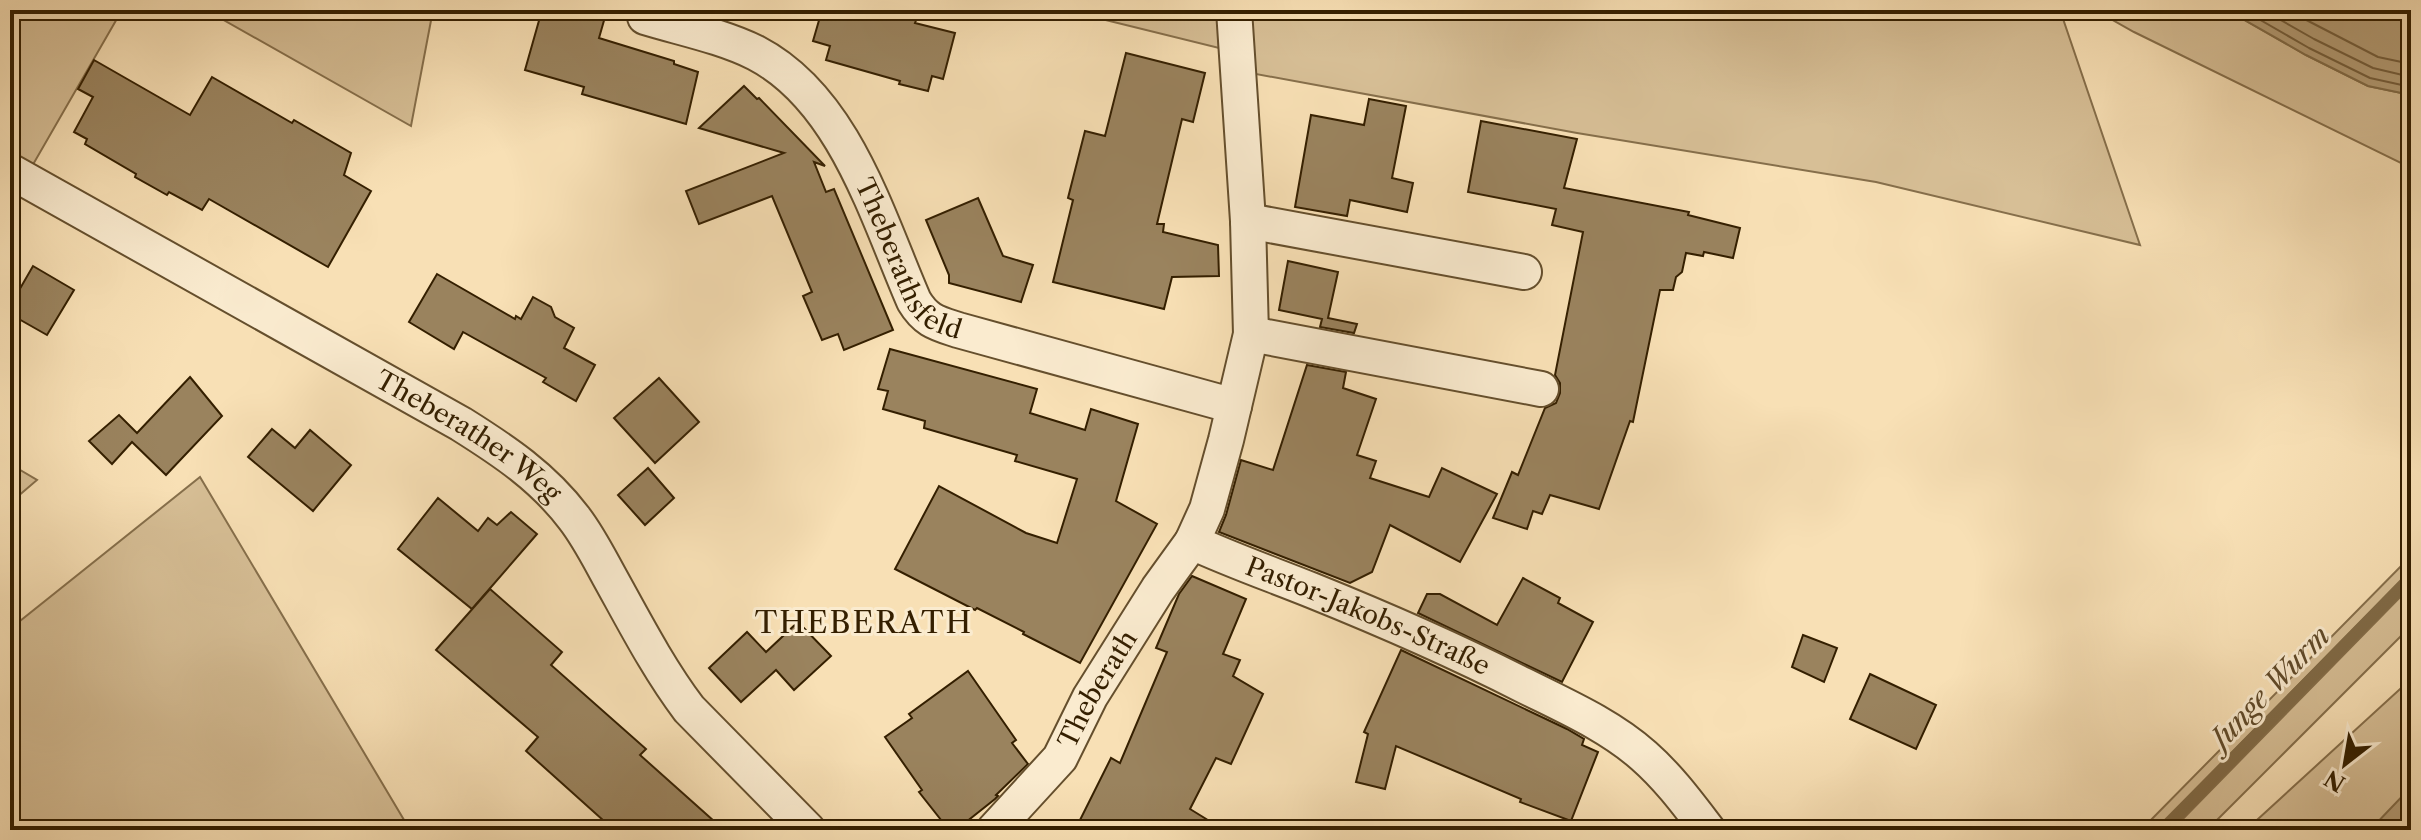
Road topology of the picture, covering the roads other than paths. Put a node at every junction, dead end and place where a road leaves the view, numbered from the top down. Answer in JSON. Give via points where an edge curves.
{"nodes":[{"id":1,"x":1234,"y":10,"type":"edge"},
{"id":2,"x":645,"y":17,"type":"dead end"},
{"id":3,"x":10,"y":171,"type":"edge"},
{"id":4,"x":1248,"y":221,"type":"junction"},
{"id":5,"x":1524,"y":272,"type":"dead end"},
{"id":6,"x":1251,"y":334,"type":"junction"},
{"id":7,"x":1541,"y":389,"type":"dead end"},
{"id":8,"x":1234,"y":406,"type":"junction"},
{"id":9,"x":1192,"y":542,"type":"junction"},
{"id":10,"x":808,"y":830,"type":"edge"},
{"id":11,"x":994,"y":830,"type":"edge"},
{"id":12,"x":1708,"y":830,"type":"edge"}],
"edges":[{"from":1,"to":4,"type":"street"},
{"from":2,"to":8,"type":"street","name":"Theberathsfeld","via":[[754,52],[798,84],[850,152],[923,315],[958,330]]},
{"from":3,"to":10,"type":"street","name":"Theberather Weg","via":[[461,424],[527,468],[576,520],[681,698]]},
{"from":4,"to":5,"type":"street"},
{"from":4,"to":6,"type":"street"},
{"from":6,"to":7,"type":"street"},
{"from":6,"to":8,"type":"street"},
{"from":8,"to":9,"type":"street","via":[[1207,509]]},
{"from":9,"to":11,"type":"street","name":"Theberath","via":[[1090,697],[1060,758]]},
{"from":9,"to":12,"type":"street","name":"Pastor-Jakobs-Straße","via":[[1405,629],[1600,725],[1671,782]]}]}
